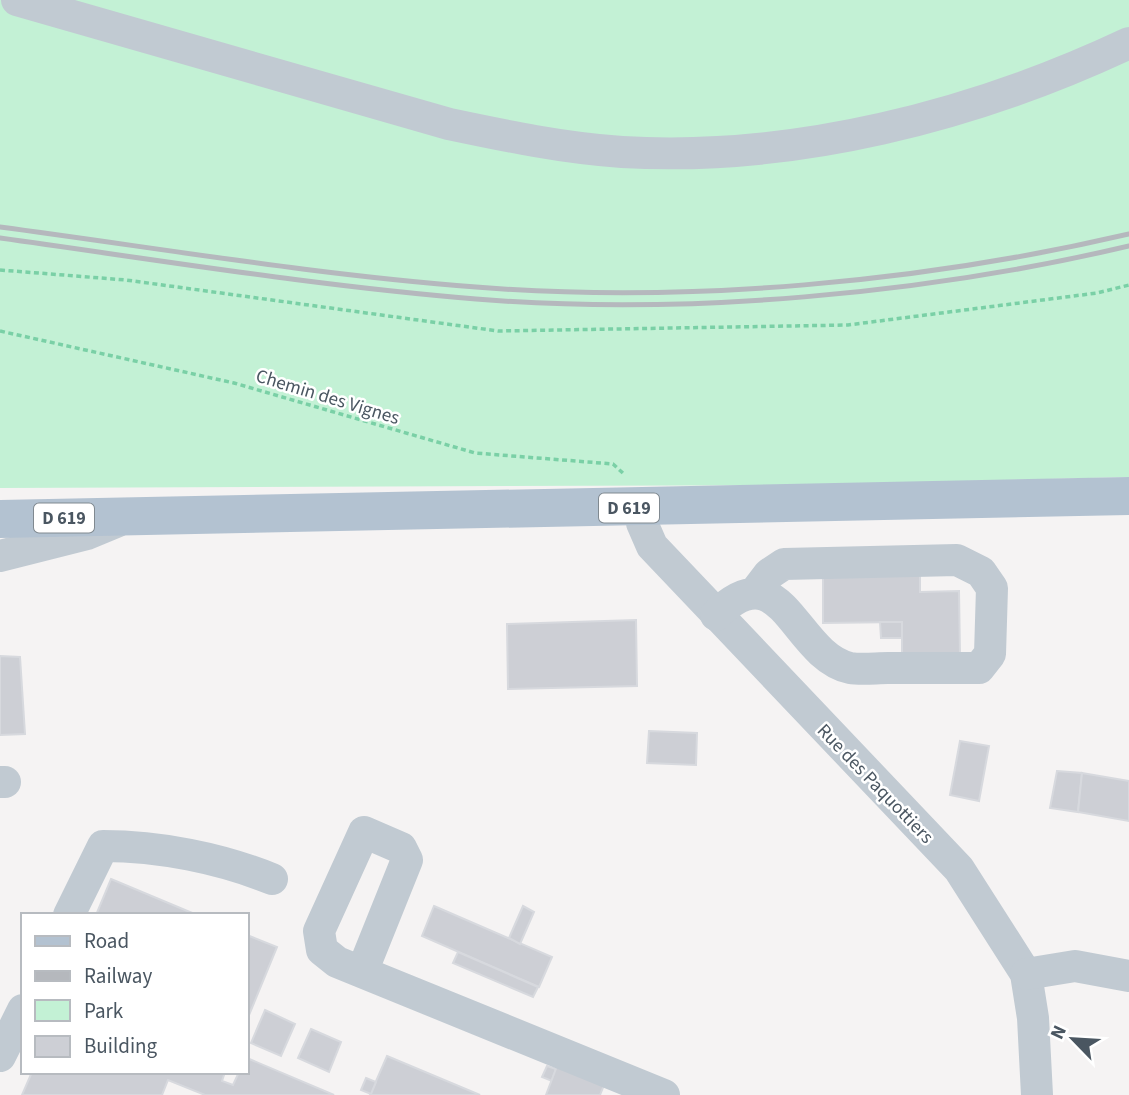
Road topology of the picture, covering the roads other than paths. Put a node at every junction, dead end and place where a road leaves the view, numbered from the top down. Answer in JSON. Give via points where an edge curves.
{"nodes":[{"id":1,"x":17,"y":0,"type":"edge"},
{"id":2,"x":1129,"y":43,"type":"edge"},
{"id":3,"x":636,"y":495,"type":"junction"},
{"id":4,"x":1129,"y":496,"type":"edge"},
{"id":5,"x":128,"y":518,"type":"junction"},
{"id":6,"x":0,"y":519,"type":"edge"},
{"id":7,"x":0,"y":556,"type":"edge"},
{"id":8,"x":756,"y":592,"type":"junction"},
{"id":9,"x":716,"y":615,"type":"junction"},
{"id":10,"x":272,"y":879,"type":"dead end"},
{"id":11,"x":70,"y":913,"type":"edge"},
{"id":12,"x":362,"y":972,"type":"dead end"},
{"id":13,"x":1026,"y":974,"type":"junction"},
{"id":14,"x":1129,"y":976,"type":"edge"},
{"id":15,"x":21,"y":1014,"type":"edge"},
{"id":16,"x":0,"y":1056,"type":"edge"},
{"id":17,"x":664,"y":1095,"type":"edge"},
{"id":18,"x":1037,"y":1095,"type":"edge"}],
"edges":[{"from":1,"to":2,"type":"street","via":[[449,124],[513,138],[621,152],[743,149],[879,128],[1009,93]]},
{"from":3,"to":4,"type":"main road","number":"D 619","via":[[763,502]]},
{"from":3,"to":5,"type":"main road","number":"D 619"},
{"from":3,"to":9,"type":"street","name":"Rue des Paquottiers","via":[[652,546]]},
{"from":5,"to":6,"type":"main road","number":"D 619"},
{"from":5,"to":7,"type":"street","via":[[88,534]]},
{"from":8,"to":8,"type":"street","via":[[773,600],[827,656],[852,668],[979,668],[990,654],[992,589],[981,572],[957,560],[784,564],[769,574]]},
{"from":8,"to":9,"type":"street","via":[[734,597]]},
{"from":9,"to":13,"type":"street","name":"Rue des Paquottiers","via":[[959,869]]},
{"from":10,"to":11,"type":"street","via":[[236,864],[103,846]]},
{"from":12,"to":17,"type":"street"},
{"from":13,"to":14,"type":"street","via":[[1063,967]]},
{"from":13,"to":18,"type":"street","name":"Rue des Paquottiers"},
{"from":15,"to":16,"type":"street"}]}
